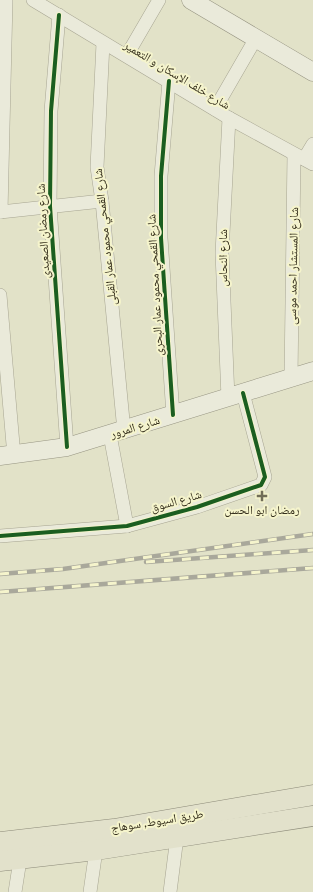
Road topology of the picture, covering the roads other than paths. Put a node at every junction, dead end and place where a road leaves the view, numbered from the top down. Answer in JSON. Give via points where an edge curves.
{"nodes":[{"id":1,"x":6,"y":0,"type":"edge"},
{"id":2,"x":159,"y":0,"type":"edge"},
{"id":3,"x":192,"y":0,"type":"edge"},
{"id":4,"x":38,"y":1,"type":"edge"},
{"id":5,"x":59,"y":15,"type":"junction"},
{"id":6,"x":256,"y":38,"type":"junction"},
{"id":7,"x":103,"y":43,"type":"junction"},
{"id":8,"x":127,"y":55,"type":"junction"},
{"id":9,"x":313,"y":72,"type":"edge"},
{"id":10,"x":169,"y":81,"type":"junction"},
{"id":11,"x":215,"y":109,"type":"junction"},
{"id":12,"x":229,"y":118,"type":"junction"},
{"id":13,"x":313,"y":144,"type":"edge"},
{"id":14,"x":304,"y":159,"type":"edge"},
{"id":15,"x":102,"y":201,"type":"junction"},
{"id":16,"x":50,"y":206,"type":"junction"},
{"id":17,"x":1,"y":212,"type":"edge"},
{"id":18,"x":0,"y":295,"type":"edge"},
{"id":19,"x":313,"y":371,"type":"edge"},
{"id":20,"x":291,"y":378,"type":"junction"},
{"id":21,"x":236,"y":396,"type":"junction"},
{"id":22,"x":174,"y":415,"type":"junction"},
{"id":23,"x":117,"y":433,"type":"junction"},
{"id":24,"x":67,"y":447,"type":"junction"},
{"id":25,"x":7,"y":456,"type":"edge"},
{"id":26,"x":127,"y":526,"type":"junction"},
{"id":27,"x":0,"y":536,"type":"edge"},
{"id":28,"x":313,"y":795,"type":"edge"},
{"id":29,"x":256,"y":805,"type":"junction"},
{"id":30,"x":313,"y":816,"type":"edge"},
{"id":31,"x":259,"y":825,"type":"junction"},
{"id":32,"x":177,"y":837,"type":"junction"},
{"id":33,"x":0,"y":842,"type":"edge"},
{"id":34,"x":96,"y":850,"type":"junction"},
{"id":35,"x":20,"y":860,"type":"junction"},
{"id":36,"x":0,"y":862,"type":"edge"},
{"id":37,"x":15,"y":892,"type":"edge"},
{"id":38,"x":90,"y":892,"type":"edge"},
{"id":39,"x":170,"y":892,"type":"edge"}],
"edges":[{"from":1,"to":17,"type":"street"},
{"from":2,"to":8,"type":"street"},
{"from":3,"to":6,"type":"street"},
{"from":4,"to":5,"type":"street","name":"شارع خلف الإسكان و التعمير"},
{"from":5,"to":7,"type":"street","name":"شارع خلف الإسكان و التعمير"},
{"from":5,"to":16,"type":"street","name":"شارع رمضان الصعيدى","via":[[51,111]]},
{"from":6,"to":9,"type":"street"},
{"from":6,"to":11,"type":"street"},
{"from":7,"to":8,"type":"street","name":"شارع خلف الإسكان و التعمير"},
{"from":7,"to":15,"type":"street","name":"شارع القمحي محمود عمار القبلى","via":[[97,167]]},
{"from":8,"to":10,"type":"street","name":"شارع خلف الإسكان و التعمير"},
{"from":10,"to":11,"type":"street","name":"شارع خلف الإسكان و التعمير"},
{"from":10,"to":22,"type":"street","name":"شارع القمحي محمود عمار البحرى","via":[[162,176],[161,238]]},
{"from":11,"to":12,"type":"street","name":"شارع خلف الإسكان و التعمير"},
{"from":12,"to":14,"type":"street","name":"شارع خلف الإسكان و التعمير"},
{"from":12,"to":21,"type":"street","name":"شارع النحاس","via":[[222,246]]},
{"from":13,"to":14,"type":"street"},
{"from":14,"to":20,"type":"street","name":"شارع المستشار احمد موسى"},
{"from":15,"to":16,"type":"street"},
{"from":15,"to":23,"type":"street","name":"شارع القمحي محمود عمار القبلى"},
{"from":16,"to":17,"type":"street"},
{"from":16,"to":24,"type":"street","name":"شارع رمضان الصعيدى"},
{"from":18,"to":25,"type":"street"},
{"from":19,"to":20,"type":"street","name":"شارع المرور"},
{"from":20,"to":21,"type":"street","name":"شارع المرور"},
{"from":21,"to":22,"type":"street","name":"شارع المرور"},
{"from":21,"to":26,"type":"street","name":"شارع السوق","via":[[264,473],[261,485],[196,507]]},
{"from":22,"to":23,"type":"street","name":"شارع المرور"},
{"from":23,"to":24,"type":"street","name":"شارع المرور"},
{"from":23,"to":26,"type":"street","name":"شارع القمحي محمود عمار القبلى"},
{"from":24,"to":25,"type":"street","name":"شارع المرور"},
{"from":26,"to":27,"type":"street","name":"شارع السوق"},
{"from":28,"to":29,"type":"main road","name":"طريق اسيوط, سوهاج"},
{"from":29,"to":31,"type":"main road"},
{"from":29,"to":33,"type":"main road","name":"طريق اسيوط, سوهاج","via":[[100,830]]},
{"from":30,"to":31,"type":"main road","name":"طريق اسيوط, سوهاج"},
{"from":31,"to":32,"type":"main road","name":"طريق اسيوط, سوهاج"},
{"from":32,"to":34,"type":"main road","name":"طريق اسيوط, سوهاج"},
{"from":32,"to":39,"type":"street"},
{"from":34,"to":35,"type":"main road","name":"طريق اسيوط, سوهاج"},
{"from":34,"to":38,"type":"street"},
{"from":35,"to":36,"type":"main road","name":"طريق اسيوط, سوهاج"},
{"from":35,"to":37,"type":"street"}]}
